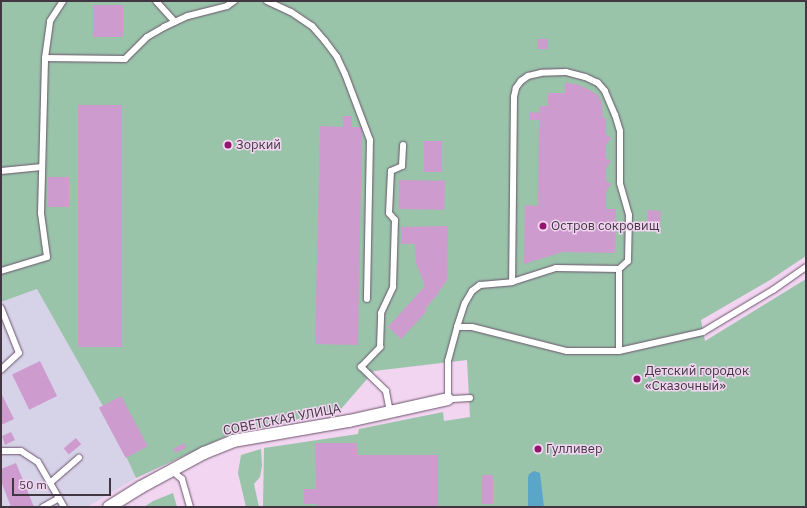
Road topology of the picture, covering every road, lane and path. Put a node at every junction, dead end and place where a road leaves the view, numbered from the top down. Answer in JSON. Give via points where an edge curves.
{"nodes":[{"id":1,"x":63,"y":1,"type":"edge"},
{"id":2,"x":156,"y":1,"type":"edge"},
{"id":3,"x":234,"y":1,"type":"edge"},
{"id":4,"x":267,"y":1,"type":"edge"},
{"id":5,"x":175,"y":22,"type":"junction"},
{"id":6,"x":45,"y":58,"type":"junction"},
{"id":7,"x":403,"y":144,"type":"dead end"},
{"id":8,"x":42,"y":167,"type":"junction"},
{"id":9,"x":1,"y":171,"type":"edge"},
{"id":10,"x":806,"y":267,"type":"edge"},
{"id":11,"x":619,"y":269,"type":"junction"},
{"id":12,"x":1,"y":271,"type":"edge"},
{"id":13,"x":512,"y":282,"type":"junction"},
{"id":14,"x":367,"y":299,"type":"dead end"},
{"id":15,"x":1,"y":308,"type":"edge"},
{"id":16,"x":457,"y":327,"type":"junction"},
{"id":17,"x":619,"y":351,"type":"junction"},
{"id":18,"x":1,"y":370,"type":"edge"},
{"id":19,"x":470,"y":398,"type":"dead end"},
{"id":20,"x":448,"y":399,"type":"junction"},
{"id":21,"x":390,"y":412,"type":"junction"},
{"id":22,"x":1,"y":451,"type":"edge"},
{"id":23,"x":79,"y":458,"type":"dead end"},
{"id":24,"x":172,"y":471,"type":"junction"},
{"id":25,"x":51,"y":482,"type":"junction"},
{"id":26,"x":59,"y":498,"type":"junction"},
{"id":27,"x":44,"y":507,"type":"edge"},
{"id":28,"x":64,"y":507,"type":"edge"},
{"id":29,"x":109,"y":507,"type":"edge"},
{"id":30,"x":190,"y":507,"type":"edge"}],
"edges":[{"from":1,"to":6,"type":"lane","via":[[50,21]]},
{"from":2,"to":5,"type":"lane"},
{"from":3,"to":5,"type":"lane","via":[[227,6]]},
{"from":4,"to":14,"type":"lane","via":[[291,12],[312,26],[337,57],[346,74],[370,140]]},
{"from":5,"to":6,"type":"lane","via":[[147,38],[125,58]]},
{"from":6,"to":8,"type":"lane"},
{"from":7,"to":21,"type":"lane","via":[[402,166],[391,171],[389,212],[395,220],[394,287],[380,313],[380,347],[361,367],[386,391]]},
{"from":8,"to":9,"type":"lane"},
{"from":8,"to":12,"type":"lane","via":[[42,213],[48,257]]},
{"from":10,"to":17,"type":"lane","via":[[703,332]]},
{"from":11,"to":13,"type":"lane","via":[[556,268]]},
{"from":11,"to":13,"type":"lane","via":[[628,261],[629,215],[620,183],[620,131],[613,109],[605,91],[598,83],[566,72],[541,72],[521,81],[514,97]]},
{"from":11,"to":17,"type":"lane"},
{"from":13,"to":16,"type":"lane","via":[[480,286],[472,291]]},
{"from":15,"to":18,"type":"lane","via":[[19,353]]},
{"from":16,"to":17,"type":"lane","via":[[472,327],[567,351]]},
{"from":16,"to":20,"type":"lane","via":[[448,361]]},
{"from":19,"to":20,"type":"lane"},
{"from":20,"to":21,"type":"street","name":"СОВЕТСКАЯ УЛИЦА"},
{"from":21,"to":24,"type":"street","name":"СОВЕТСКАЯ УЛИЦА","via":[[233,441],[204,453]]},
{"from":22,"to":25,"type":"lane","via":[[21,451],[30,455],[38,462]]},
{"from":23,"to":25,"type":"lane"},
{"from":24,"to":29,"type":"street","name":"СОВЕТСКАЯ УЛИЦА"},
{"from":24,"to":30,"type":"lane","via":[[182,479]]},
{"from":25,"to":26,"type":"lane"},
{"from":26,"to":27,"type":"lane"},
{"from":26,"to":28,"type":"lane"}]}
